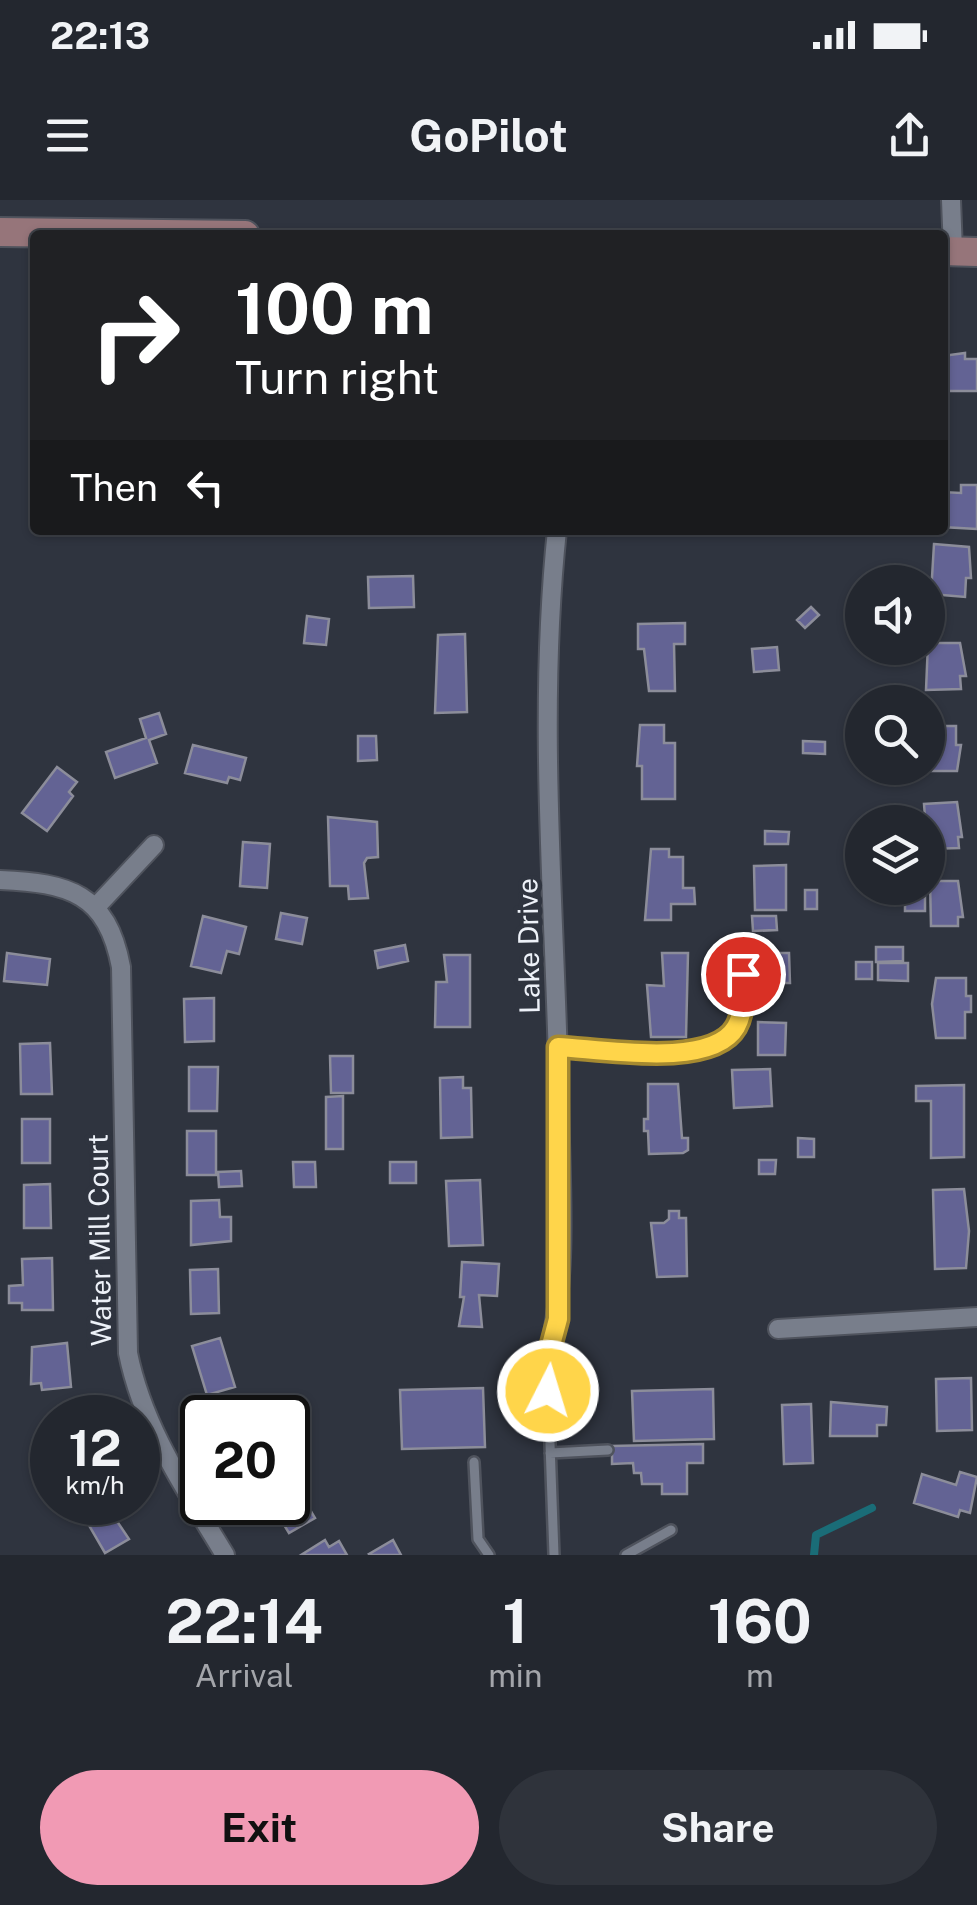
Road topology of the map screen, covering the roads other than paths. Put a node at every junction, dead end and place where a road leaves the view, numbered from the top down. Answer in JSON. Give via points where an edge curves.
{"nodes":[{"id":1,"x":951,"y":200,"type":"edge"},
{"id":2,"x":0,"y":232,"type":"edge"},
{"id":3,"x":30,"y":232,"type":"edge"},
{"id":4,"x":958,"y":251,"type":"edge"},
{"id":5,"x":557,"y":535,"type":"edge"},
{"id":6,"x":154,"y":845,"type":"dead end"},
{"id":7,"x":0,"y":880,"type":"edge"},
{"id":8,"x":96,"y":908,"type":"junction"},
{"id":9,"x":743,"y":974,"type":"dead end"},
{"id":10,"x":558,"y":1047,"type":"junction"},
{"id":11,"x":977,"y":1317,"type":"edge"},
{"id":12,"x":778,"y":1329,"type":"dead end"},
{"id":13,"x":547,"y":1360,"type":"joint"},
{"id":14,"x":608,"y":1450,"type":"dead end"},
{"id":15,"x":550,"y":1453,"type":"junction"},
{"id":16,"x":474,"y":1462,"type":"dead end"},
{"id":17,"x":670,"y":1530,"type":"dead end"},
{"id":18,"x":225,"y":1555,"type":"edge"},
{"id":19,"x":489,"y":1555,"type":"edge"},
{"id":20,"x":554,"y":1555,"type":"edge"},
{"id":21,"x":626,"y":1555,"type":"edge"}],
"edges":[{"from":1,"to":4,"type":"street"},
{"from":2,"to":3,"type":"main road"},
{"from":5,"to":10,"type":"street","name":"Lake Drive","via":[[546,666]]},
{"from":6,"to":8,"type":"street"},
{"from":7,"to":8,"type":"street","via":[[67,888]]},
{"from":8,"to":18,"type":"street","name":"Water Mill Court","via":[[114,932],[121,967],[132,1372],[160,1445]]},
{"from":9,"to":10,"type":"lane","via":[[737,1026],[713,1048],[690,1053]]},
{"from":10,"to":13,"type":"street","name":"Lake Drive","via":[[558,1319]]},
{"from":11,"to":12,"type":"street"},
{"from":13,"to":15,"type":"lane"},
{"from":14,"to":15,"type":"lane"},
{"from":15,"to":20,"type":"lane"},
{"from":16,"to":19,"type":"lane","via":[[478,1540]]},
{"from":17,"to":21,"type":"lane"}]}
